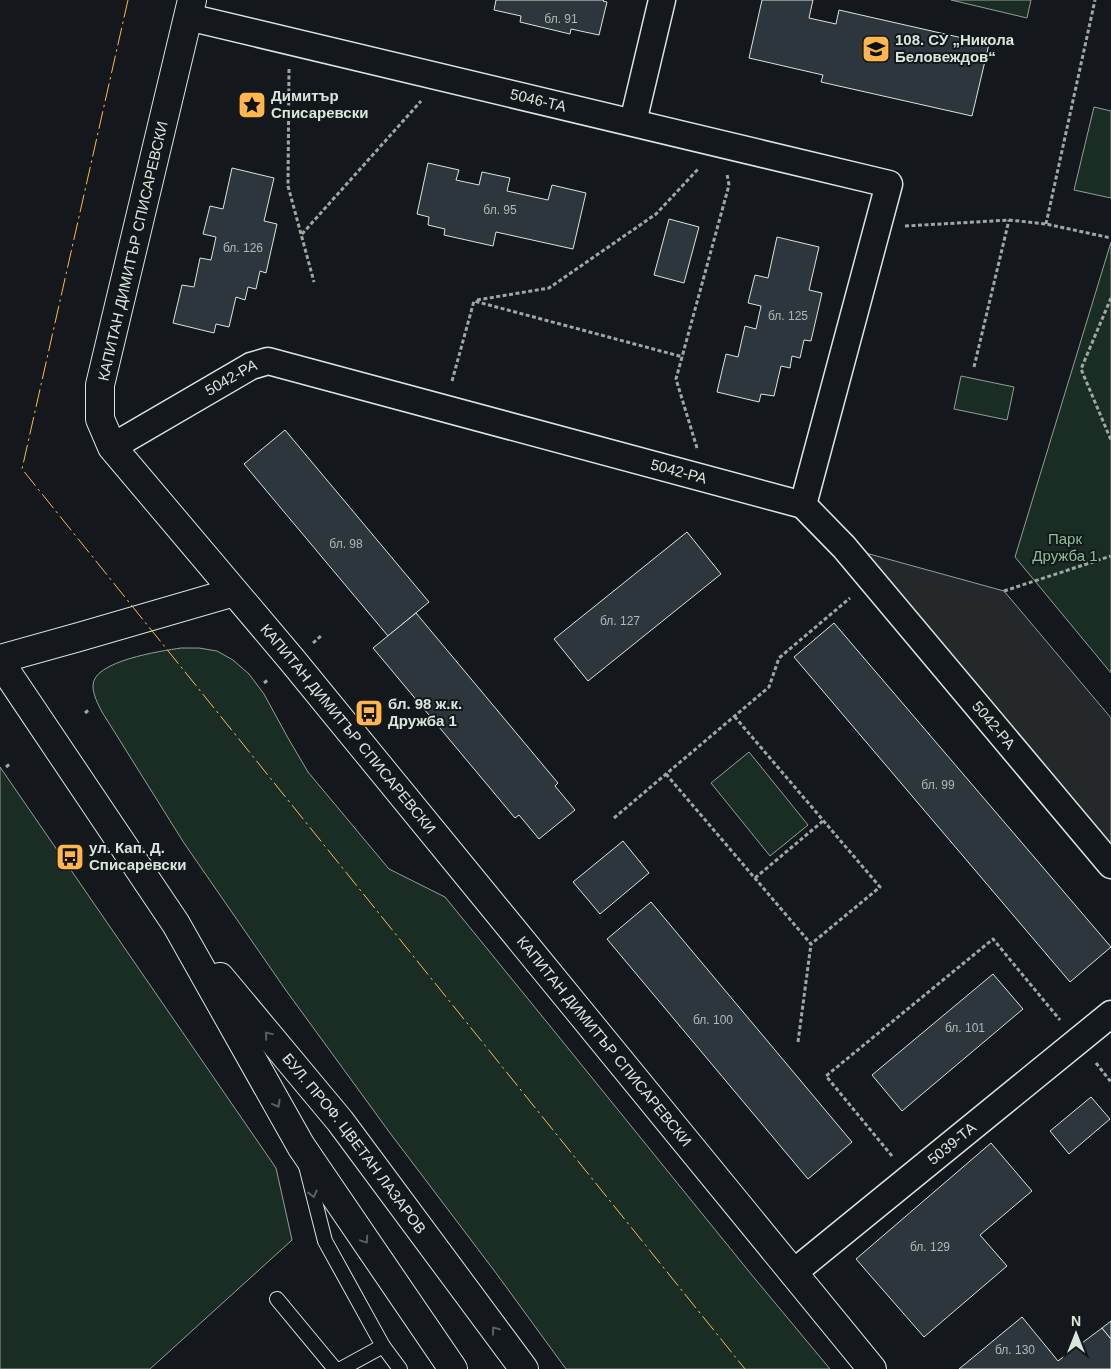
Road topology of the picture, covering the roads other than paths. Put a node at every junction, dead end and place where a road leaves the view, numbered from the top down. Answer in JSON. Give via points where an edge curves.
{"nodes":[{"id":1,"x":662,"y":0,"type":"edge"},
{"id":2,"x":190,"y":8,"type":"edge"},
{"id":3,"x":633,"y":122,"type":"junction"},
{"id":4,"x":112,"y":447,"type":"junction"},
{"id":5,"x":803,"y":505,"type":"junction"},
{"id":6,"x":234,"y":592,"type":"junction"},
{"id":7,"x":0,"y":660,"type":"edge"},
{"id":8,"x":1111,"y":865,"type":"edge"},
{"id":9,"x":176,"y":924,"type":"junction"},
{"id":10,"x":1111,"y":1014,"type":"edge"},
{"id":11,"x":301,"y":1146,"type":"junction"},
{"id":12,"x":793,"y":1273,"type":"junction"},
{"id":13,"x":277,"y":1299,"type":"dead end"},
{"id":14,"x":384,"y":1346,"type":"junction"},
{"id":15,"x":335,"y":1369,"type":"edge"},
{"id":16,"x":341,"y":1369,"type":"edge"},
{"id":17,"x":400,"y":1369,"type":"edge"},
{"id":18,"x":453,"y":1369,"type":"edge"},
{"id":19,"x":524,"y":1369,"type":"edge"},
{"id":20,"x":872,"y":1369,"type":"edge"}],
"edges":[{"from":1,"to":3,"type":"street"},
{"from":2,"to":3,"type":"street","name":"5046-ТА","via":[[290,41]]},
{"from":2,"to":4,"type":"street","name":"КАПИТАН ДИМИТЪР СПИСАРЕВСКИ","via":[[100,385],[100,419]]},
{"from":3,"to":5,"type":"street","name":"5046-ТА","via":[[889,184]]},
{"from":4,"to":5,"type":"street","name":"5042-РА","via":[[251,366],[268,361]]},
{"from":4,"to":6,"type":"street","name":"КАПИТАН ДИМИТЪР СПИСАРЕВСКИ"},
{"from":5,"to":8,"type":"street","name":"5042-РА","via":[[844,547]]},
{"from":6,"to":7,"type":"street"},
{"from":6,"to":12,"type":"street","name":"КАПИТАН ДИМИТЪР СПИСАРЕВСКИ"},
{"from":7,"to":9,"type":"street","name":"БУЛ. ПРОФ. ЦВЕТАН ЛАЗАРОВ"},
{"from":9,"to":11,"type":"street","name":"БУЛ. ПРОФ. ЦВЕТАН ЛАЗАРОВ","one_way":true},
{"from":19,"to":9,"type":"street","name":"БУЛ. ПРОФ. ЦВЕТАН ЛАЗАРОВ","one_way":true,"via":[[340,1121]]},
{"from":10,"to":12,"type":"street","name":"5039-ТА"},
{"from":11,"to":14,"type":"lane","one_way":true,"via":[[325,1241]]},
{"from":11,"to":18,"type":"street","name":"БУЛ. ПРОФ. ЦВЕТАН ЛАЗАРОВ","one_way":true},
{"from":12,"to":20,"type":"street","name":"КАПИТАН ДИМИТЪР СПИСАРЕВСКИ"},
{"from":13,"to":15,"type":"lane"},
{"from":14,"to":16,"type":"lane"},
{"from":14,"to":17,"type":"lane"}]}
